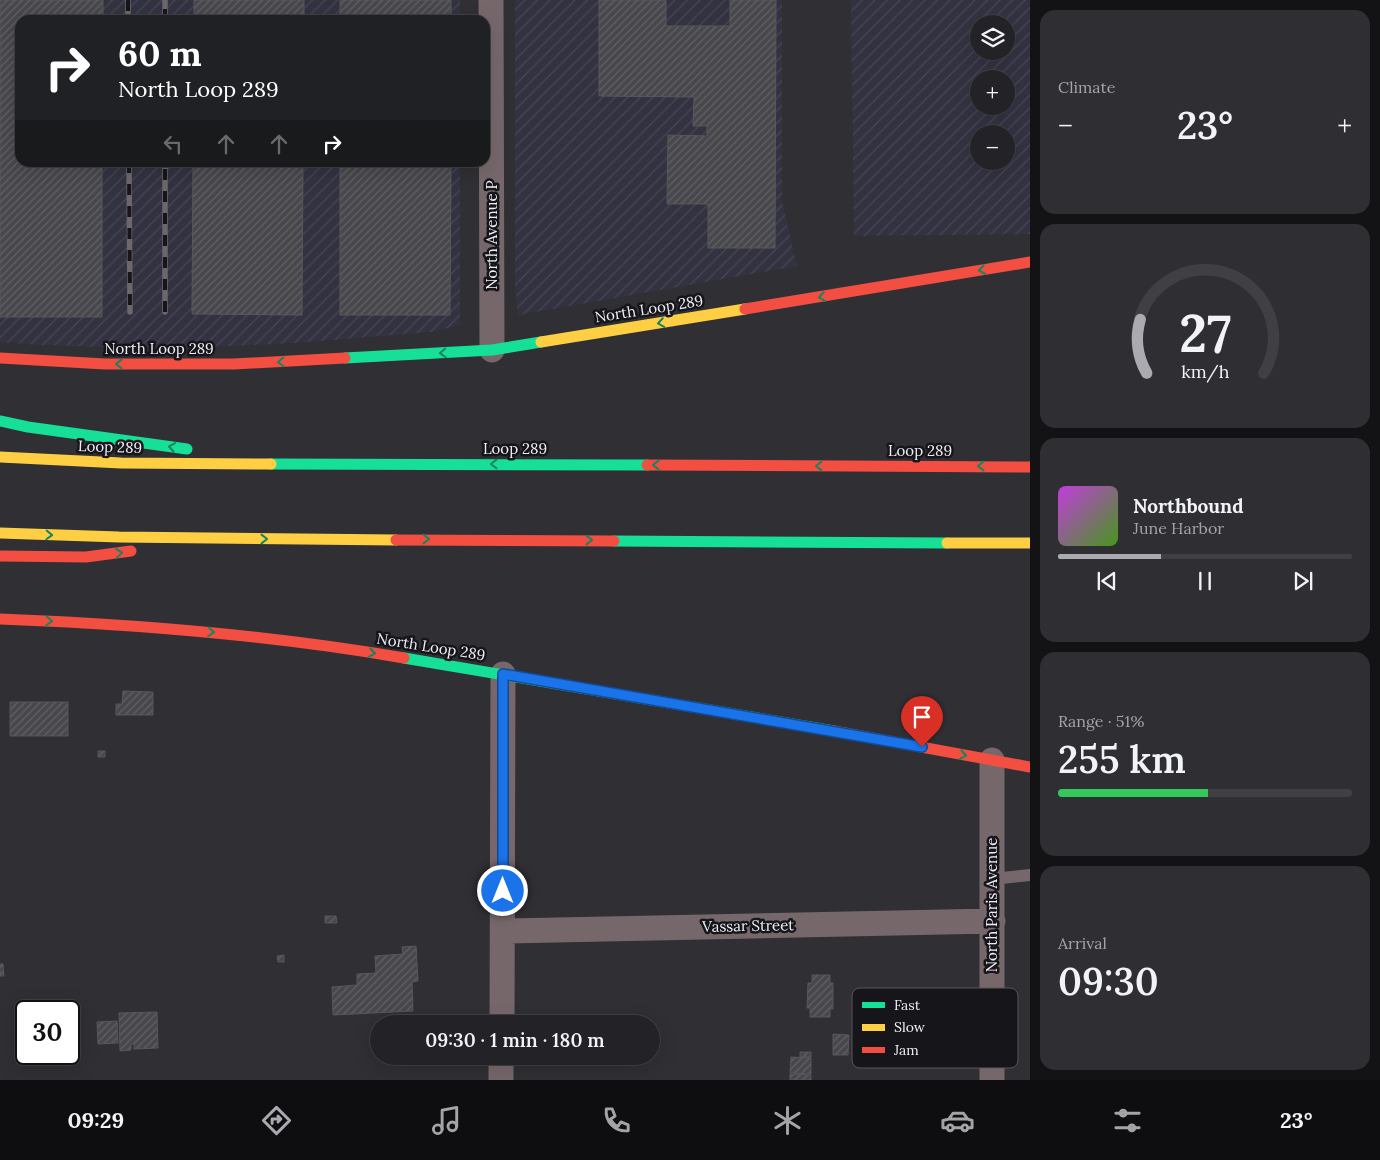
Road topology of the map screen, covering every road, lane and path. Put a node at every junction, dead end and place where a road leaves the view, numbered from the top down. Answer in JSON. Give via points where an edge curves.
{"nodes":[{"id":1,"x":490,"y":0,"type":"edge"},
{"id":2,"x":1030,"y":262,"type":"edge"},
{"id":3,"x":492,"y":350,"type":"junction"},
{"id":4,"x":0,"y":358,"type":"edge"},
{"id":5,"x":0,"y":420,"type":"edge"},
{"id":6,"x":0,"y":458,"type":"edge"},
{"id":7,"x":272,"y":464,"type":"junction"},
{"id":8,"x":1030,"y":467,"type":"edge"},
{"id":9,"x":0,"y":533,"type":"edge"},
{"id":10,"x":237,"y":539,"type":"junction"},
{"id":11,"x":1030,"y":543,"type":"edge"},
{"id":12,"x":0,"y":556,"type":"edge"},
{"id":13,"x":0,"y":619,"type":"edge"},
{"id":14,"x":503,"y":674,"type":"junction"},
{"id":15,"x":992,"y":760,"type":"junction"},
{"id":16,"x":1030,"y":767,"type":"edge"},
{"id":17,"x":1030,"y":875,"type":"edge"},
{"id":18,"x":992,"y":879,"type":"junction"},
{"id":19,"x":993,"y":921,"type":"junction"},
{"id":20,"x":503,"y":931,"type":"junction"},
{"id":21,"x":993,"y":988,"type":"edge"},
{"id":22,"x":502,"y":1015,"type":"edge"},
{"id":23,"x":501,"y":1065,"type":"edge"},
{"id":24,"x":501,"y":1080,"type":"edge"}],
"edges":[{"from":1,"to":3,"type":"street","name":"North Avenue P"},
{"from":2,"to":3,"type":"main road","name":"North Loop 289","one_way":true},
{"from":3,"to":4,"type":"main road","name":"North Loop 289","one_way":true,"via":[[234,364],[105,364]]},
{"from":7,"to":5,"type":"main road","one_way":true},
{"from":6,"to":7,"type":"main road","name":"Loop 289"},
{"from":8,"to":7,"type":"main road","name":"Loop 289","one_way":true},
{"from":9,"to":10,"type":"main road","one_way":true},
{"from":10,"to":11,"type":"main road","one_way":true},
{"from":12,"to":10,"type":"main road","one_way":true,"via":[[86,557]]},
{"from":13,"to":14,"type":"main road","name":"North Loop 289","one_way":true,"via":[[218,632]]},
{"from":14,"to":15,"type":"main road","name":"North Loop 289","one_way":true},
{"from":14,"to":20,"type":"street"},
{"from":15,"to":16,"type":"main road","name":"North Loop 289"},
{"from":15,"to":18,"type":"street","name":"North Paris Avenue"},
{"from":17,"to":18,"type":"lane"},
{"from":18,"to":19,"type":"street","name":"North Paris Avenue"},
{"from":19,"to":20,"type":"street","name":"Vassar Street"},
{"from":19,"to":21,"type":"street","name":"North Paris Avenue"},
{"from":20,"to":22,"type":"street"},
{"from":23,"to":24,"type":"street"}]}
